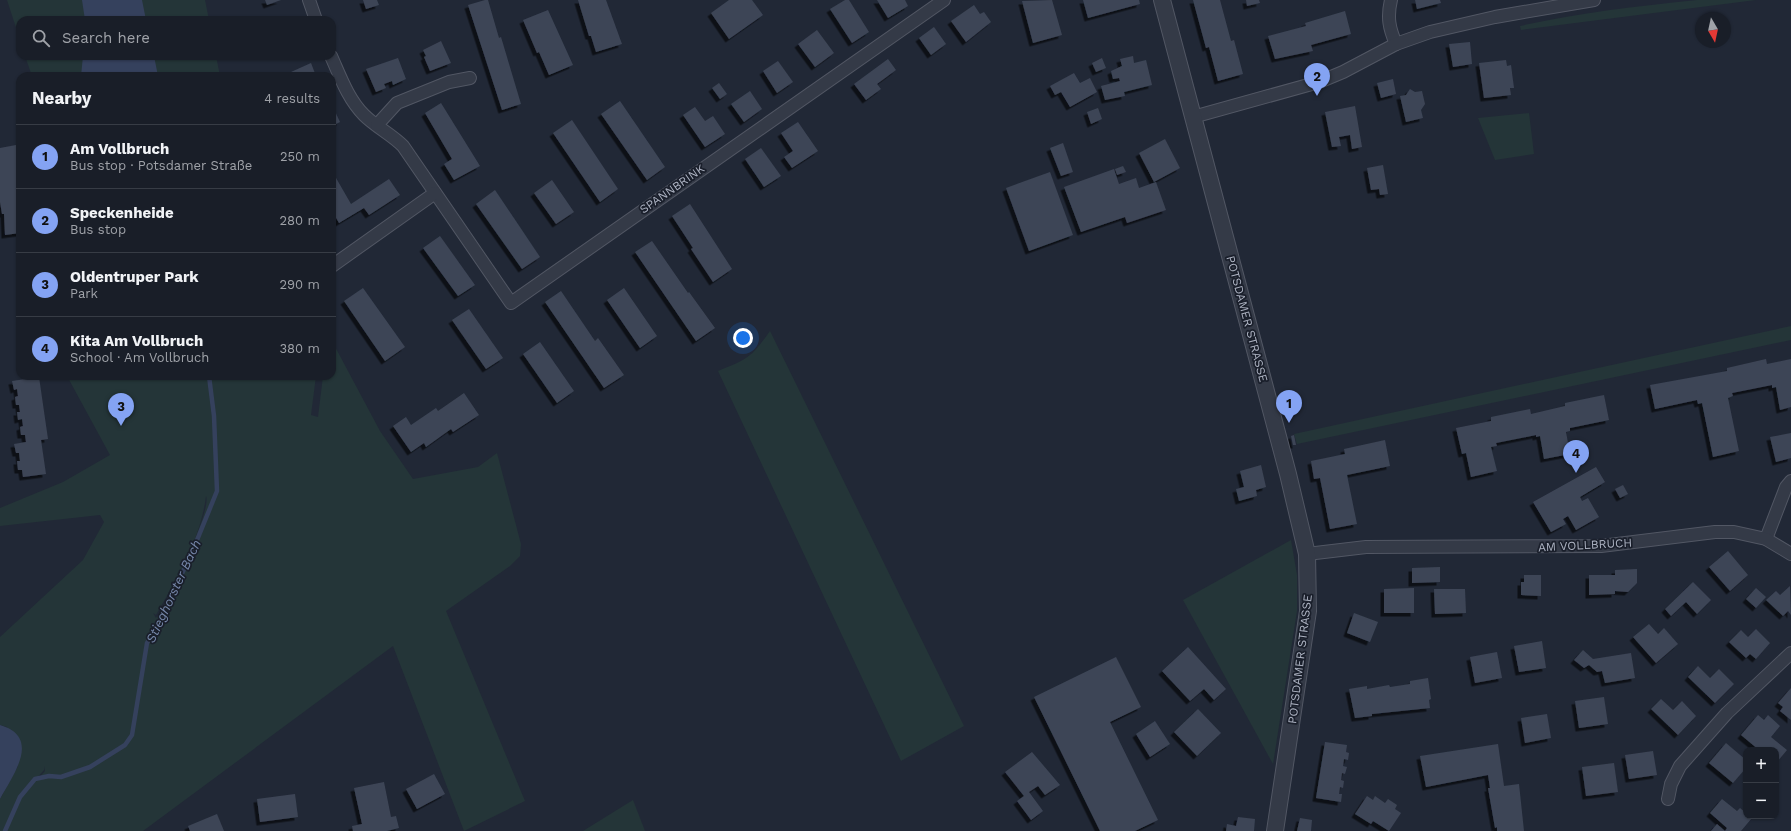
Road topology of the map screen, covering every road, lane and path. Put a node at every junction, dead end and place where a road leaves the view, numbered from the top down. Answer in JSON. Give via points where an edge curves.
{"nodes":[{"id":1,"x":309,"y":0,"type":"edge"},
{"id":2,"x":944,"y":0,"type":"edge"},
{"id":3,"x":1162,"y":0,"type":"edge"},
{"id":4,"x":1391,"y":0,"type":"edge"},
{"id":5,"x":1594,"y":0,"type":"edge"},
{"id":6,"x":315,"y":16,"type":"edge"},
{"id":7,"x":1396,"y":44,"type":"junction"},
{"id":8,"x":333,"y":60,"type":"edge"},
{"id":9,"x":470,"y":78,"type":"dead end"},
{"id":10,"x":1193,"y":117,"type":"junction"},
{"id":11,"x":377,"y":125,"type":"junction"},
{"id":12,"x":435,"y":193,"type":"junction"},
{"id":13,"x":336,"y":263,"type":"edge"},
{"id":14,"x":1791,"y":481,"type":"edge"},
{"id":15,"x":1766,"y":539,"type":"junction"},
{"id":16,"x":1307,"y":554,"type":"junction"},
{"id":17,"x":1791,"y":554,"type":"edge"},
{"id":18,"x":1791,"y":653,"type":"edge"},
{"id":19,"x":1668,"y":799,"type":"dead end"},
{"id":20,"x":1275,"y":831,"type":"edge"}],
"edges":[{"from":1,"to":6,"type":"street"},
{"from":2,"to":12,"type":"street","name":"SPANNBRINK","via":[[511,303]]},
{"from":3,"to":10,"type":"street","name":"POTSDAMER STRASSE"},
{"from":4,"to":7,"type":"street","via":[[1389,25]]},
{"from":5,"to":7,"type":"street","via":[[1462,24]]},
{"from":7,"to":10,"type":"street","via":[[1319,82]]},
{"from":8,"to":11,"type":"street","name":"SPANNBRINK","via":[[357,106]]},
{"from":9,"to":11,"type":"street","via":[[449,82],[397,104]]},
{"from":10,"to":16,"type":"street","name":"POTSDAMER STRASSE"},
{"from":11,"to":12,"type":"street","name":"SPANNBRINK","via":[[403,146]]},
{"from":12,"to":13,"type":"street"},
{"from":14,"to":15,"type":"street","via":[[1786,487]]},
{"from":15,"to":16,"type":"street","name":"AM VOLLBRUCH","via":[[1748,534],[1715,532],[1601,546],[1366,547]]},
{"from":15,"to":17,"type":"street","name":"AM VOLLBRUCH"},
{"from":16,"to":20,"type":"street","name":"POTSDAMER STRASSE","via":[[1308,611]]},
{"from":18,"to":19,"type":"street","via":[[1727,713],[1680,766],[1671,784]]}]}
